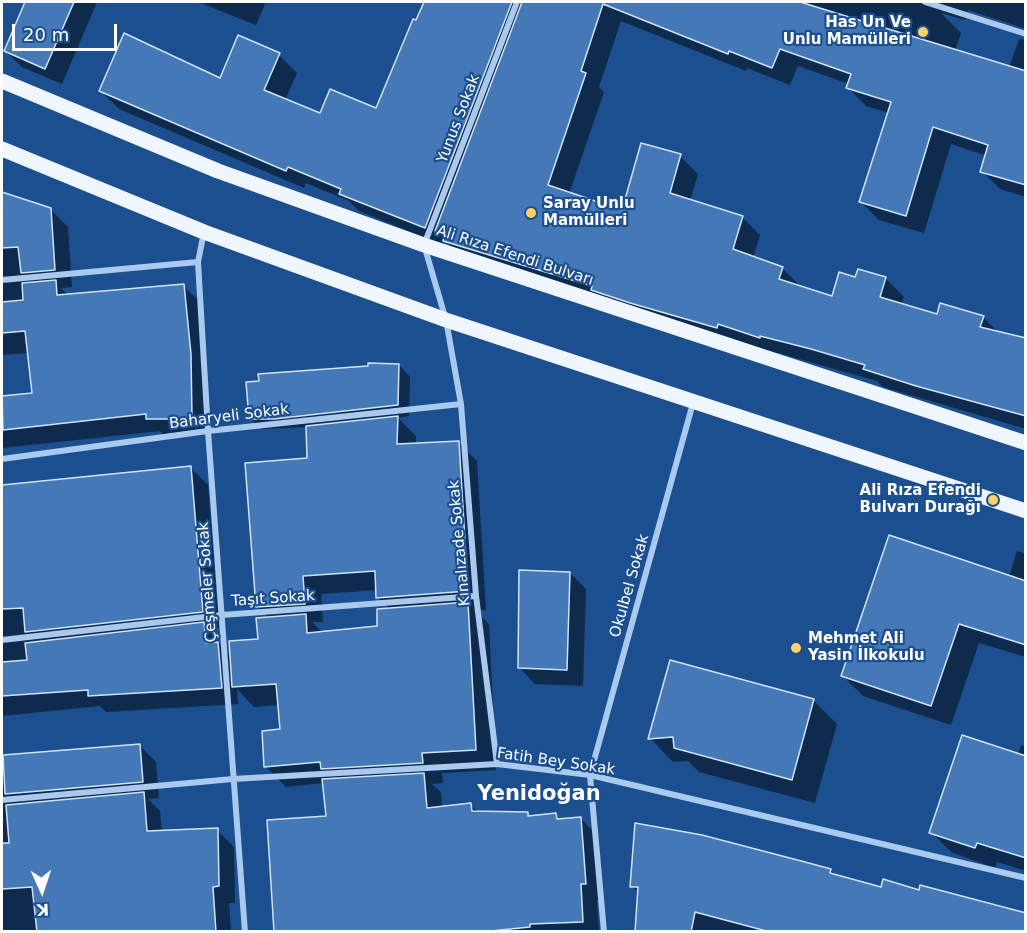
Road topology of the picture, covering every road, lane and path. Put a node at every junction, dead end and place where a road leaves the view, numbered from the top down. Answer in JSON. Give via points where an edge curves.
{"nodes":[{"id":1,"x":517,"y":2,"type":"edge"},
{"id":2,"x":925,"y":2,"type":"edge"},
{"id":3,"x":1026,"y":34,"type":"edge"},
{"id":4,"x":2,"y":81,"type":"edge"},
{"id":5,"x":2,"y":149,"type":"edge"},
{"id":6,"x":204,"y":232,"type":"junction"},
{"id":7,"x":424,"y":245,"type":"junction"},
{"id":8,"x":198,"y":262,"type":"junction"},
{"id":9,"x":2,"y":280,"type":"edge"},
{"id":10,"x":447,"y":320,"type":"junction"},
{"id":11,"x":693,"y":403,"type":"junction"},
{"id":12,"x":461,"y":404,"type":"junction"},
{"id":13,"x":208,"y":431,"type":"junction"},
{"id":14,"x":1026,"y":443,"type":"edge"},
{"id":15,"x":2,"y":459,"type":"edge"},
{"id":16,"x":1026,"y":511,"type":"edge"},
{"id":17,"x":476,"y":596,"type":"junction"},
{"id":18,"x":222,"y":615,"type":"junction"},
{"id":19,"x":2,"y":639,"type":"edge"},
{"id":20,"x":497,"y":764,"type":"junction"},
{"id":21,"x":590,"y":775,"type":"junction"},
{"id":22,"x":233,"y":779,"type":"junction"},
{"id":23,"x":2,"y":800,"type":"edge"},
{"id":24,"x":1026,"y":878,"type":"edge"},
{"id":25,"x":245,"y":932,"type":"edge"},
{"id":26,"x":604,"y":932,"type":"edge"}],
"edges":[{"from":1,"to":7,"type":"street","name":"Yunus Sokak"},
{"from":2,"to":3,"type":"street"},
{"from":4,"to":7,"type":"main road","name":"Ali Rıza Efendi Bulvarı","via":[[219,171]]},
{"from":5,"to":6,"type":"main road"},
{"from":6,"to":8,"type":"street","name":"Çeşmeler Sokak"},
{"from":6,"to":10,"type":"main road"},
{"from":7,"to":10,"type":"street","name":"Kınalızade Sokak"},
{"from":7,"to":14,"type":"main road","name":"Ali Rıza Efendi Bulvarı"},
{"from":8,"to":9,"type":"street"},
{"from":8,"to":13,"type":"street","name":"Çeşmeler Sokak"},
{"from":10,"to":11,"type":"main road"},
{"from":10,"to":12,"type":"street","name":"Kınalızade Sokak"},
{"from":11,"to":16,"type":"main road"},
{"from":11,"to":21,"type":"street","name":"Okulbel Sokak"},
{"from":12,"to":13,"type":"street","name":"Baharyeli Sokak"},
{"from":12,"to":17,"type":"street","name":"Kınalızade Sokak"},
{"from":13,"to":15,"type":"street","name":"Baharyeli Sokak"},
{"from":13,"to":18,"type":"street","name":"Çeşmeler Sokak"},
{"from":17,"to":18,"type":"street","name":"Taşıt Sokak"},
{"from":17,"to":20,"type":"street","name":"Kınalızade Sokak"},
{"from":18,"to":19,"type":"street","name":"Taşıt Sokak"},
{"from":18,"to":22,"type":"street","name":"Çeşmeler Sokak"},
{"from":20,"to":21,"type":"street","name":"Fatih Bey Sokak"},
{"from":20,"to":22,"type":"street","name":"Fatih Bey Sokak"},
{"from":21,"to":24,"type":"street","name":"Fatih Bey Sokak"},
{"from":21,"to":26,"type":"street"},
{"from":22,"to":23,"type":"street","name":"Fatih Bey Sokak"},
{"from":22,"to":25,"type":"street","name":"Çeşmeler Sokak"}]}
